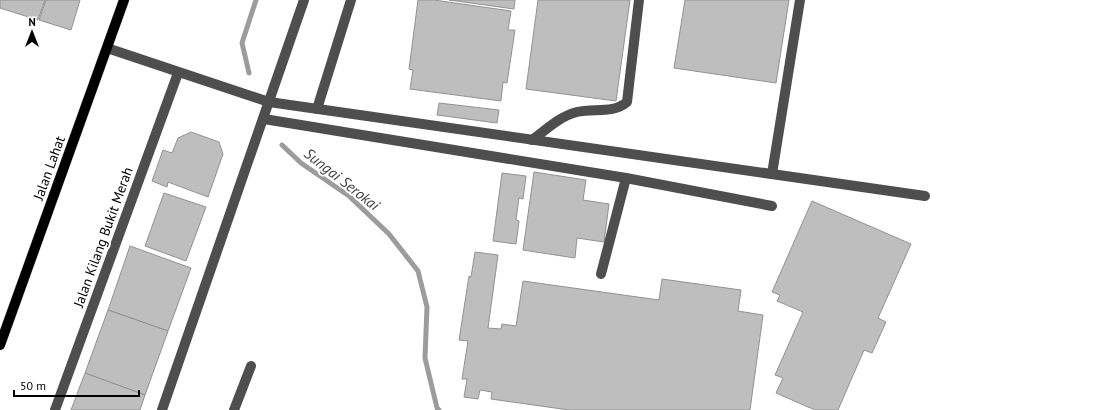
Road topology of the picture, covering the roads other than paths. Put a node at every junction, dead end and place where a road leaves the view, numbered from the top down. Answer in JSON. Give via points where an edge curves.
{"nodes":[{"id":1,"x":124,"y":0,"type":"edge"},
{"id":2,"x":304,"y":0,"type":"edge"},
{"id":3,"x":351,"y":0,"type":"edge"},
{"id":4,"x":639,"y":0,"type":"edge"},
{"id":5,"x":800,"y":0,"type":"edge"},
{"id":6,"x":107,"y":48,"type":"junction"},
{"id":7,"x":178,"y":73,"type":"junction"},
{"id":8,"x":269,"y":102,"type":"junction"},
{"id":9,"x":317,"y":109,"type":"junction"},
{"id":10,"x":264,"y":119,"type":"junction"},
{"id":11,"x":532,"y":140,"type":"junction"},
{"id":12,"x":772,"y":174,"type":"junction"},
{"id":13,"x":626,"y":178,"type":"junction"},
{"id":14,"x":925,"y":196,"type":"dead end"},
{"id":15,"x":772,"y":206,"type":"dead end"},
{"id":16,"x":600,"y":274,"type":"dead end"},
{"id":17,"x":0,"y":345,"type":"edge"},
{"id":18,"x":251,"y":366,"type":"dead end"},
{"id":19,"x":55,"y":410,"type":"edge"},
{"id":20,"x":162,"y":410,"type":"edge"},
{"id":21,"x":234,"y":410,"type":"edge"}],
"edges":[{"from":1,"to":6,"type":"main road","name":"Jalan Lahat"},
{"from":2,"to":8,"type":"street"},
{"from":3,"to":9,"type":"street"},
{"from":4,"to":11,"type":"street","via":[[627,102],[620,108],[577,112],[562,118]]},
{"from":5,"to":12,"type":"street"},
{"from":6,"to":7,"type":"street"},
{"from":6,"to":17,"type":"main road","name":"Jalan Lahat"},
{"from":7,"to":8,"type":"street"},
{"from":7,"to":19,"type":"street","name":"Jalan Kilang Bukit Merah"},
{"from":8,"to":9,"type":"street"},
{"from":8,"to":10,"type":"street"},
{"from":9,"to":11,"type":"street"},
{"from":10,"to":13,"type":"street"},
{"from":10,"to":20,"type":"street"},
{"from":11,"to":12,"type":"street"},
{"from":12,"to":14,"type":"street"},
{"from":13,"to":15,"type":"street"},
{"from":13,"to":16,"type":"street"},
{"from":18,"to":21,"type":"street"}]}
